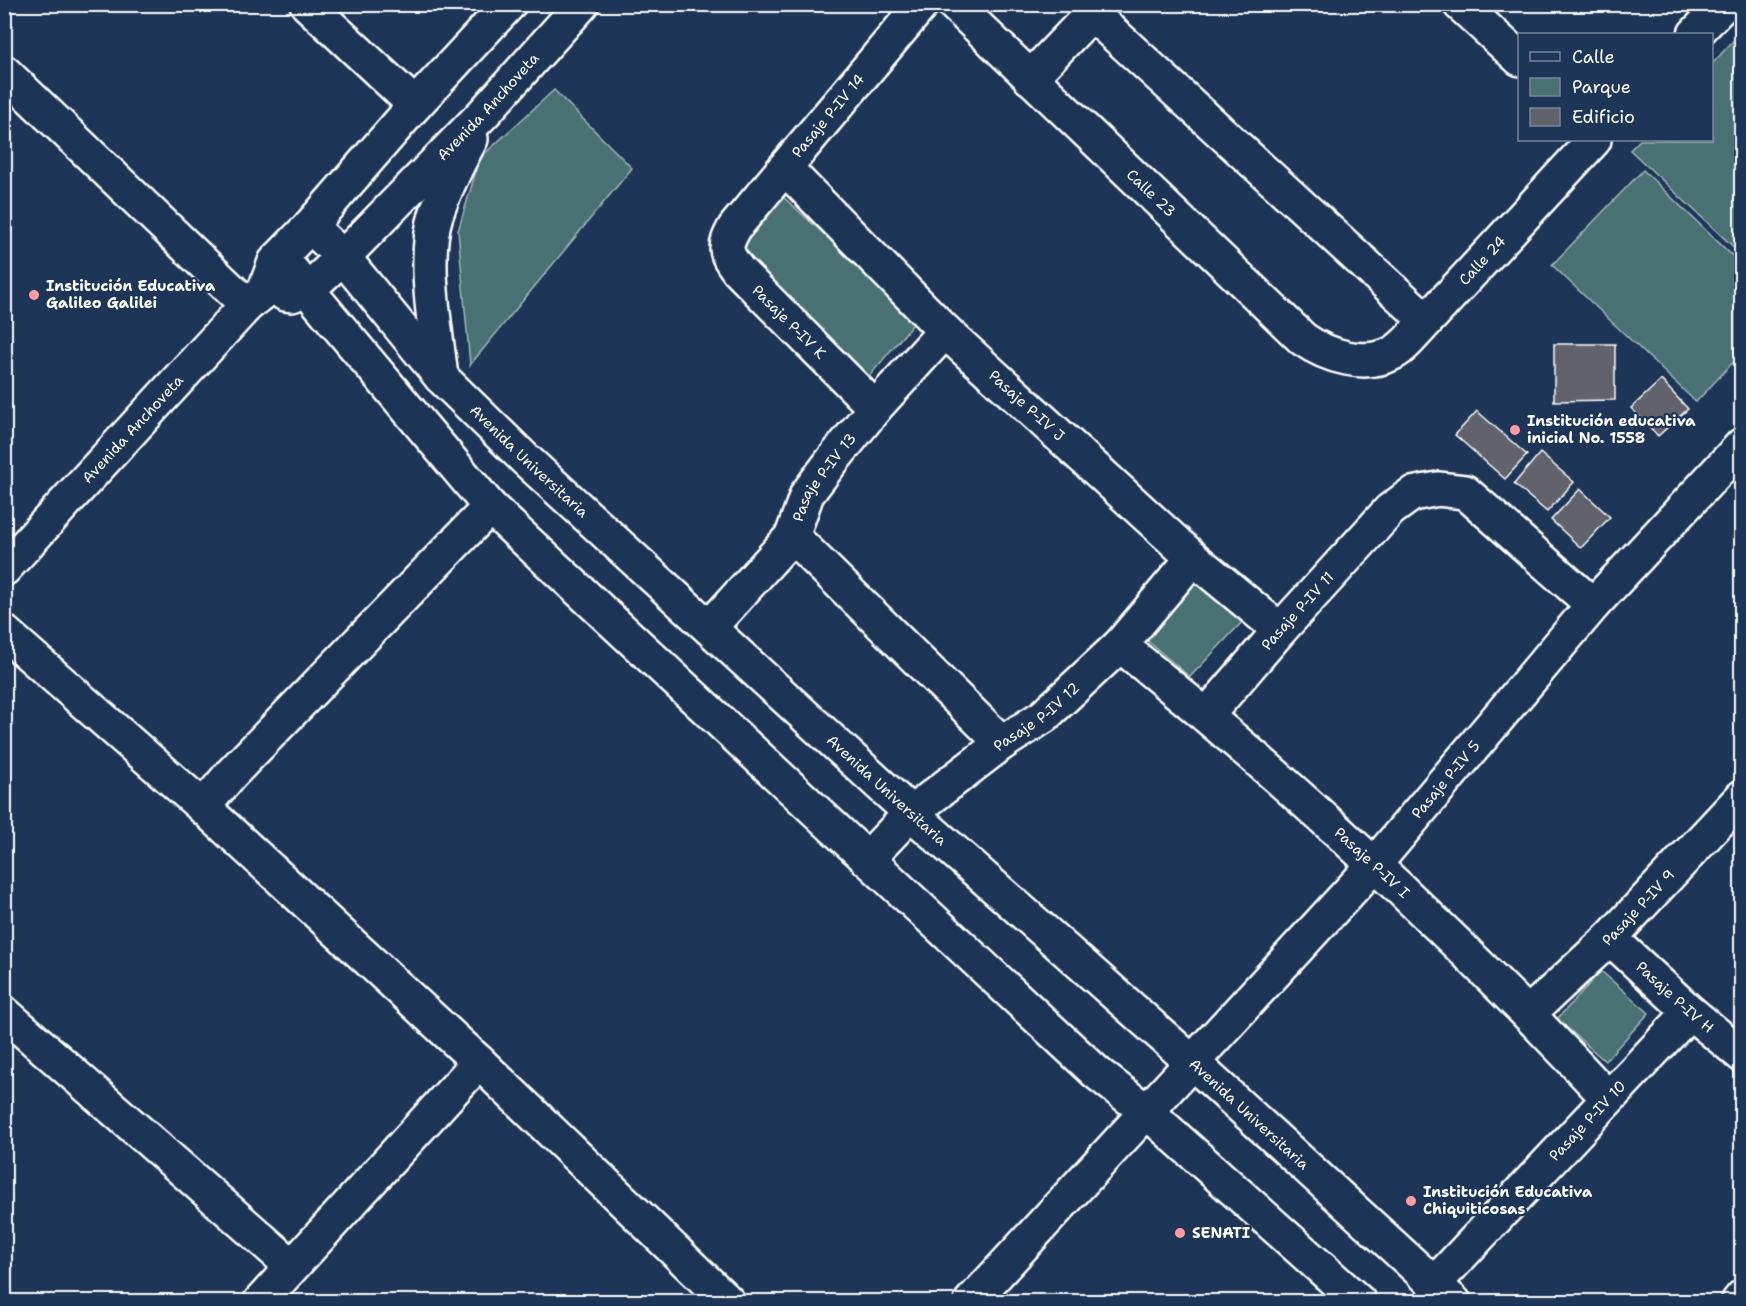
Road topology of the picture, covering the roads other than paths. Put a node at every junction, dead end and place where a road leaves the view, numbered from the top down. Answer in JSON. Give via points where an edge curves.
{"nodes":[{"id":1,"x":307,"y":4,"type":"edge"},
{"id":2,"x":509,"y":4,"type":"edge"},
{"id":3,"x":582,"y":4,"type":"edge"},
{"id":4,"x":922,"y":4,"type":"edge"},
{"id":5,"x":954,"y":4,"type":"edge"},
{"id":6,"x":1460,"y":4,"type":"edge"},
{"id":7,"x":1724,"y":4,"type":"edge"},
{"id":8,"x":1097,"y":9,"type":"edge"},
{"id":9,"x":1696,"y":33,"type":"edge"},
{"id":10,"x":1518,"y":57,"type":"edge"},
{"id":11,"x":4,"y":72,"type":"edge"},
{"id":12,"x":1030,"y":78,"type":"junction"},
{"id":13,"x":415,"y":105,"type":"junction"},
{"id":14,"x":483,"y":114,"type":"junction"},
{"id":15,"x":1593,"y":141,"type":"edge"},
{"id":16,"x":785,"y":168,"type":"junction"},
{"id":17,"x":310,"y":226,"type":"junction"},
{"id":18,"x":735,"y":227,"type":"joint"},
{"id":19,"x":280,"y":257,"type":"junction"},
{"id":20,"x":343,"y":257,"type":"junction"},
{"id":21,"x":305,"y":287,"type":"junction"},
{"id":22,"x":255,"y":298,"type":"junction"},
{"id":23,"x":1426,"y":320,"type":"junction"},
{"id":24,"x":945,"y":331,"type":"junction"},
{"id":25,"x":1359,"y":359,"type":"joint"},
{"id":26,"x":441,"y":377,"type":"junction"},
{"id":27,"x":875,"y":408,"type":"junction"},
{"id":28,"x":1742,"y":445,"type":"edge"},
{"id":29,"x":490,"y":507,"type":"junction"},
{"id":30,"x":792,"y":536,"type":"junction"},
{"id":31,"x":1193,"y":558,"type":"junction"},
{"id":32,"x":4,"y":569,"type":"edge"},
{"id":33,"x":1593,"y":605,"type":"junction"},
{"id":34,"x":710,"y":627,"type":"junction"},
{"id":35,"x":1280,"y":630,"type":"junction"},
{"id":36,"x":7,"y":640,"type":"edge"},
{"id":37,"x":1120,"y":645,"type":"junction"},
{"id":38,"x":1207,"y":715,"type":"junction"},
{"id":39,"x":1002,"y":743,"type":"junction"},
{"id":40,"x":1742,"y":797,"type":"edge"},
{"id":41,"x":203,"y":807,"type":"junction"},
{"id":42,"x":911,"y":813,"type":"junction"},
{"id":43,"x":867,"y":859,"type":"junction"},
{"id":44,"x":1374,"y":865,"type":"junction"},
{"id":45,"x":1610,"y":939,"type":"junction"},
{"id":46,"x":1690,"y":1012,"type":"junction"},
{"id":47,"x":4,"y":1013,"type":"edge"},
{"id":48,"x":1529,"y":1013,"type":"junction"},
{"id":49,"x":1742,"y":1055,"type":"edge"},
{"id":50,"x":480,"y":1062,"type":"junction"},
{"id":51,"x":1192,"y":1062,"type":"junction"},
{"id":52,"x":1608,"y":1098,"type":"junction"},
{"id":53,"x":1146,"y":1111,"type":"junction"},
{"id":54,"x":292,"y":1266,"type":"junction"},
{"id":55,"x":1444,"y":1293,"type":"edge"},
{"id":56,"x":1742,"y":1297,"type":"edge"},
{"id":57,"x":260,"y":1302,"type":"edge"},
{"id":58,"x":729,"y":1302,"type":"edge"},
{"id":59,"x":971,"y":1302,"type":"edge"},
{"id":60,"x":1359,"y":1302,"type":"edge"},
{"id":61,"x":1738,"y":1302,"type":"edge"}],
"edges":[{"from":1,"to":13,"type":"street"},
{"from":2,"to":13,"type":"street","name":"Avenida Anchoveta"},
{"from":3,"to":14,"type":"street","name":"Avenida Anchoveta"},
{"from":4,"to":16,"type":"street","name":"Pasaje P-IV 14"},
{"from":5,"to":12,"type":"street","name":"Calle 23"},
{"from":6,"to":10,"type":"street"},
{"from":7,"to":9,"type":"street"},
{"from":8,"to":12,"type":"street"},
{"from":8,"to":23,"type":"street"},
{"from":11,"to":22,"type":"street"},
{"from":12,"to":25,"type":"street","name":"Calle 23","via":[[1303,339],[1334,356]]},
{"from":13,"to":17,"type":"street","name":"Avenida Anchoveta"},
{"from":14,"to":20,"type":"street","name":"Avenida Anchoveta"},
{"from":14,"to":26,"type":"street","via":[[436,217],[430,263]]},
{"from":15,"to":23,"type":"street","name":"Calle 24"},
{"from":16,"to":18,"type":"street","name":"Pasaje P-IV 14"},
{"from":16,"to":24,"type":"street","name":"Pasaje P-IV J"},
{"from":17,"to":19,"type":"street","name":"Avenida Anchoveta"},
{"from":17,"to":20,"type":"street"},
{"from":18,"to":27,"type":"street","name":"Pasaje P-IV K","via":[[727,241],[726,254],[738,270]]},
{"from":19,"to":21,"type":"street"},
{"from":19,"to":22,"type":"street","name":"Avenida Anchoveta"},
{"from":20,"to":21,"type":"street","name":"Avenida Anchoveta"},
{"from":20,"to":26,"type":"street","name":"Avenida Universitaria"},
{"from":21,"to":22,"type":"street","name":"Avenida Anchoveta","via":[[292,295]]},
{"from":21,"to":29,"type":"street"},
{"from":22,"to":32,"type":"street","name":"Avenida Anchoveta"},
{"from":23,"to":25,"type":"street","name":"Calle 24","via":[[1394,353]]},
{"from":24,"to":27,"type":"street","name":"Pasaje P-IV 13"},
{"from":24,"to":31,"type":"street","name":"Pasaje P-IV J"},
{"from":26,"to":34,"type":"street","name":"Avenida Universitaria"},
{"from":27,"to":30,"type":"street","name":"Pasaje P-IV 13","via":[[807,494]]},
{"from":28,"to":33,"type":"street","name":"Pasaje P-IV 5"},
{"from":29,"to":41,"type":"street"},
{"from":29,"to":43,"type":"street"},
{"from":30,"to":34,"type":"street","name":"Pasaje P-IV 13"},
{"from":30,"to":39,"type":"street"},
{"from":31,"to":35,"type":"street","name":"Pasaje P-IV J"},
{"from":31,"to":37,"type":"street","name":"Pasaje P-IV 12"},
{"from":33,"to":35,"type":"street","name":"Pasaje P-IV 11","via":[[1465,492],[1438,489],[1412,494],[1390,510]]},
{"from":33,"to":44,"type":"street","name":"Pasaje P-IV 5"},
{"from":34,"to":42,"type":"street","name":"Avenida Universitaria"},
{"from":35,"to":38,"type":"street","name":"Pasaje P-IV 11"},
{"from":36,"to":41,"type":"street"},
{"from":37,"to":38,"type":"street","name":"Pasaje P-IV I"},
{"from":37,"to":39,"type":"street","name":"Pasaje P-IV 12","via":[[1044,716]]},
{"from":38,"to":44,"type":"street","name":"Pasaje P-IV I"},
{"from":39,"to":42,"type":"street","name":"Pasaje P-IV 12"},
{"from":40,"to":45,"type":"street","name":"Pasaje P-IV 9"},
{"from":41,"to":50,"type":"street"},
{"from":42,"to":43,"type":"street","name":"Pasaje P-IV 12"},
{"from":42,"to":51,"type":"street","name":"Avenida Universitaria"},
{"from":43,"to":53,"type":"street","via":[[1097,1072]]},
{"from":44,"to":48,"type":"street","name":"Pasaje P-IV I"},
{"from":44,"to":51,"type":"street","name":"Pasaje P-IV 5"},
{"from":45,"to":46,"type":"street","name":"Pasaje P-IV H"},
{"from":45,"to":48,"type":"street","name":"Pasaje P-IV 9"},
{"from":46,"to":49,"type":"street","name":"Pasaje P-IV H"},
{"from":46,"to":52,"type":"street","name":"Pasaje P-IV 10"},
{"from":47,"to":54,"type":"street"},
{"from":48,"to":52,"type":"street","name":"Pasaje P-IV I"},
{"from":50,"to":54,"type":"street"},
{"from":50,"to":58,"type":"street"},
{"from":51,"to":53,"type":"street","name":"Pasaje P-IV 5"},
{"from":51,"to":55,"type":"street","name":"Avenida Universitaria"},
{"from":52,"to":55,"type":"street","name":"Pasaje P-IV 10"},
{"from":53,"to":59,"type":"street","name":"Pasaje P-IV 5"},
{"from":53,"to":60,"type":"street"},
{"from":54,"to":57,"type":"street"},
{"from":56,"to":61,"type":"street"}]}
